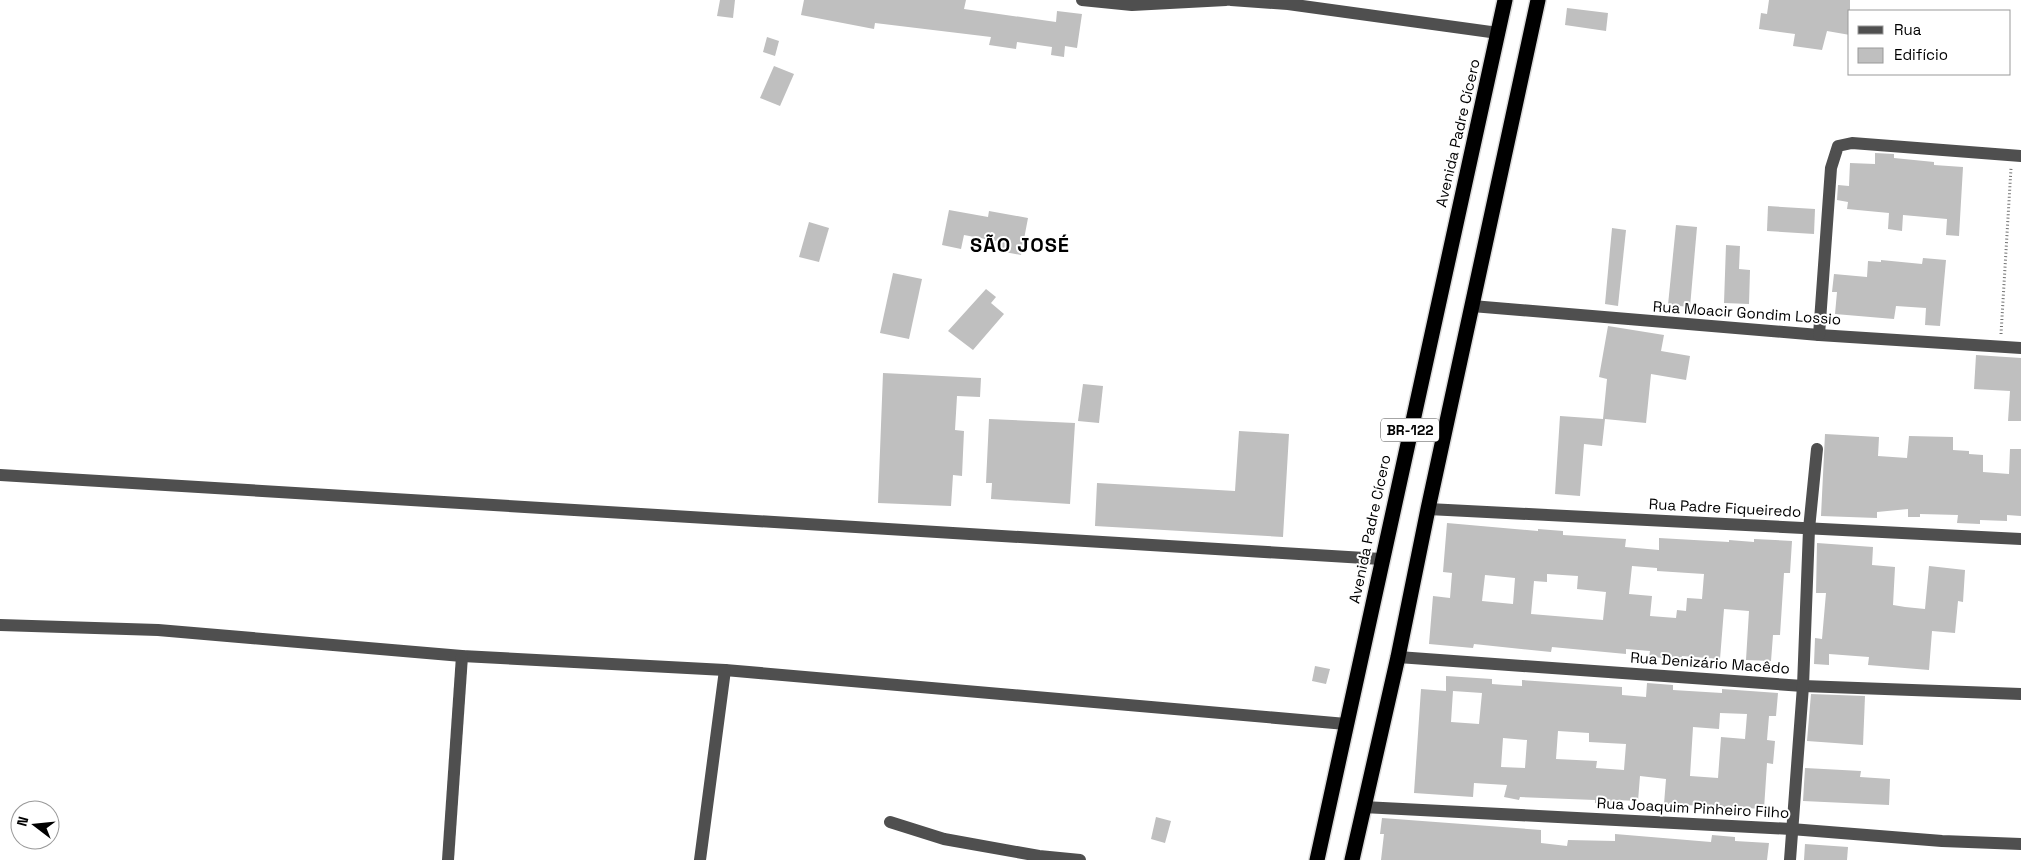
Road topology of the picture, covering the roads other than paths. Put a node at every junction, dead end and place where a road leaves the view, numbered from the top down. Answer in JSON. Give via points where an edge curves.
{"nodes":[{"id":1,"x":1082,"y":0,"type":"edge"},
{"id":2,"x":1226,"y":0,"type":"edge"},
{"id":3,"x":1231,"y":0,"type":"edge"},
{"id":4,"x":1505,"y":0,"type":"edge"},
{"id":5,"x":1538,"y":0,"type":"edge"},
{"id":6,"x":1498,"y":33,"type":"junction"},
{"id":7,"x":2016,"y":156,"type":"edge"},
{"id":8,"x":1472,"y":306,"type":"junction"},
{"id":9,"x":1820,"y":335,"type":"junction"},
{"id":10,"x":2021,"y":348,"type":"edge"},
{"id":11,"x":1817,"y":449,"type":"dead end"},
{"id":12,"x":0,"y":476,"type":"edge"},
{"id":13,"x":1428,"y":509,"type":"junction"},
{"id":14,"x":1809,"y":529,"type":"junction"},
{"id":15,"x":2021,"y":539,"type":"edge"},
{"id":16,"x":1381,"y":559,"type":"junction"},
{"id":17,"x":0,"y":625,"type":"edge"},
{"id":18,"x":462,"y":656,"type":"junction"},
{"id":19,"x":1398,"y":657,"type":"junction"},
{"id":20,"x":725,"y":670,"type":"junction"},
{"id":21,"x":1803,"y":686,"type":"junction"},
{"id":22,"x":2021,"y":694,"type":"edge"},
{"id":23,"x":1346,"y":724,"type":"junction"},
{"id":24,"x":1364,"y":807,"type":"junction"},
{"id":25,"x":890,"y":822,"type":"dead end"},
{"id":26,"x":1791,"y":829,"type":"junction"},
{"id":27,"x":2021,"y":844,"type":"edge"},
{"id":28,"x":448,"y":860,"type":"edge"},
{"id":29,"x":700,"y":860,"type":"edge"},
{"id":30,"x":1080,"y":860,"type":"edge"},
{"id":31,"x":1317,"y":860,"type":"edge"},
{"id":32,"x":1352,"y":860,"type":"edge"},
{"id":33,"x":1790,"y":860,"type":"edge"}],
"edges":[{"from":1,"to":2,"type":"street","via":[[1132,5]]},
{"from":3,"to":6,"type":"street","via":[[1288,4]]},
{"from":4,"to":6,"type":"highway","name":"Avenida Padre Cícero","number":"BR-122"},
{"from":5,"to":8,"type":"highway","number":"BR-122"},
{"from":6,"to":16,"type":"highway","name":"Avenida Padre Cícero","number":"BR-122"},
{"from":7,"to":9,"type":"street","via":[[1852,144],[1838,146],[1831,168]]},
{"from":8,"to":9,"type":"street","name":"Rua Moacir Gondim Lossio"},
{"from":8,"to":13,"type":"highway","number":"BR-122"},
{"from":9,"to":10,"type":"street","name":"Rua Moacir Gondim Lossio"},
{"from":11,"to":14,"type":"street"},
{"from":12,"to":16,"type":"street"},
{"from":13,"to":14,"type":"street","name":"Rua Padre Fiqueiredo"},
{"from":13,"to":19,"type":"highway","number":"BR-122"},
{"from":14,"to":15,"type":"street","name":"Rua Padre Fiqueiredo"},
{"from":14,"to":21,"type":"street"},
{"from":16,"to":23,"type":"highway","name":"Avenida Padre Cícero","number":"BR-122"},
{"from":17,"to":18,"type":"street","via":[[158,630]]},
{"from":18,"to":20,"type":"street"},
{"from":18,"to":28,"type":"street"},
{"from":19,"to":21,"type":"street","name":"Rua Denizário Macêdo"},
{"from":19,"to":24,"type":"highway","number":"BR-122"},
{"from":20,"to":23,"type":"street"},
{"from":20,"to":29,"type":"street"},
{"from":21,"to":22,"type":"street","name":"Rua Denizário Macêdo"},
{"from":21,"to":26,"type":"street"},
{"from":23,"to":31,"type":"highway","name":"Avenida Padre Cícero","number":"BR-122"},
{"from":24,"to":26,"type":"street","name":"Rua Joaquim Pinheiro Filho"},
{"from":24,"to":32,"type":"highway","number":"BR-122"},
{"from":25,"to":30,"type":"street","via":[[944,839]]},
{"from":26,"to":27,"type":"street","name":"Rua Joaquim Pinheiro Filho"},
{"from":26,"to":33,"type":"street"}]}
